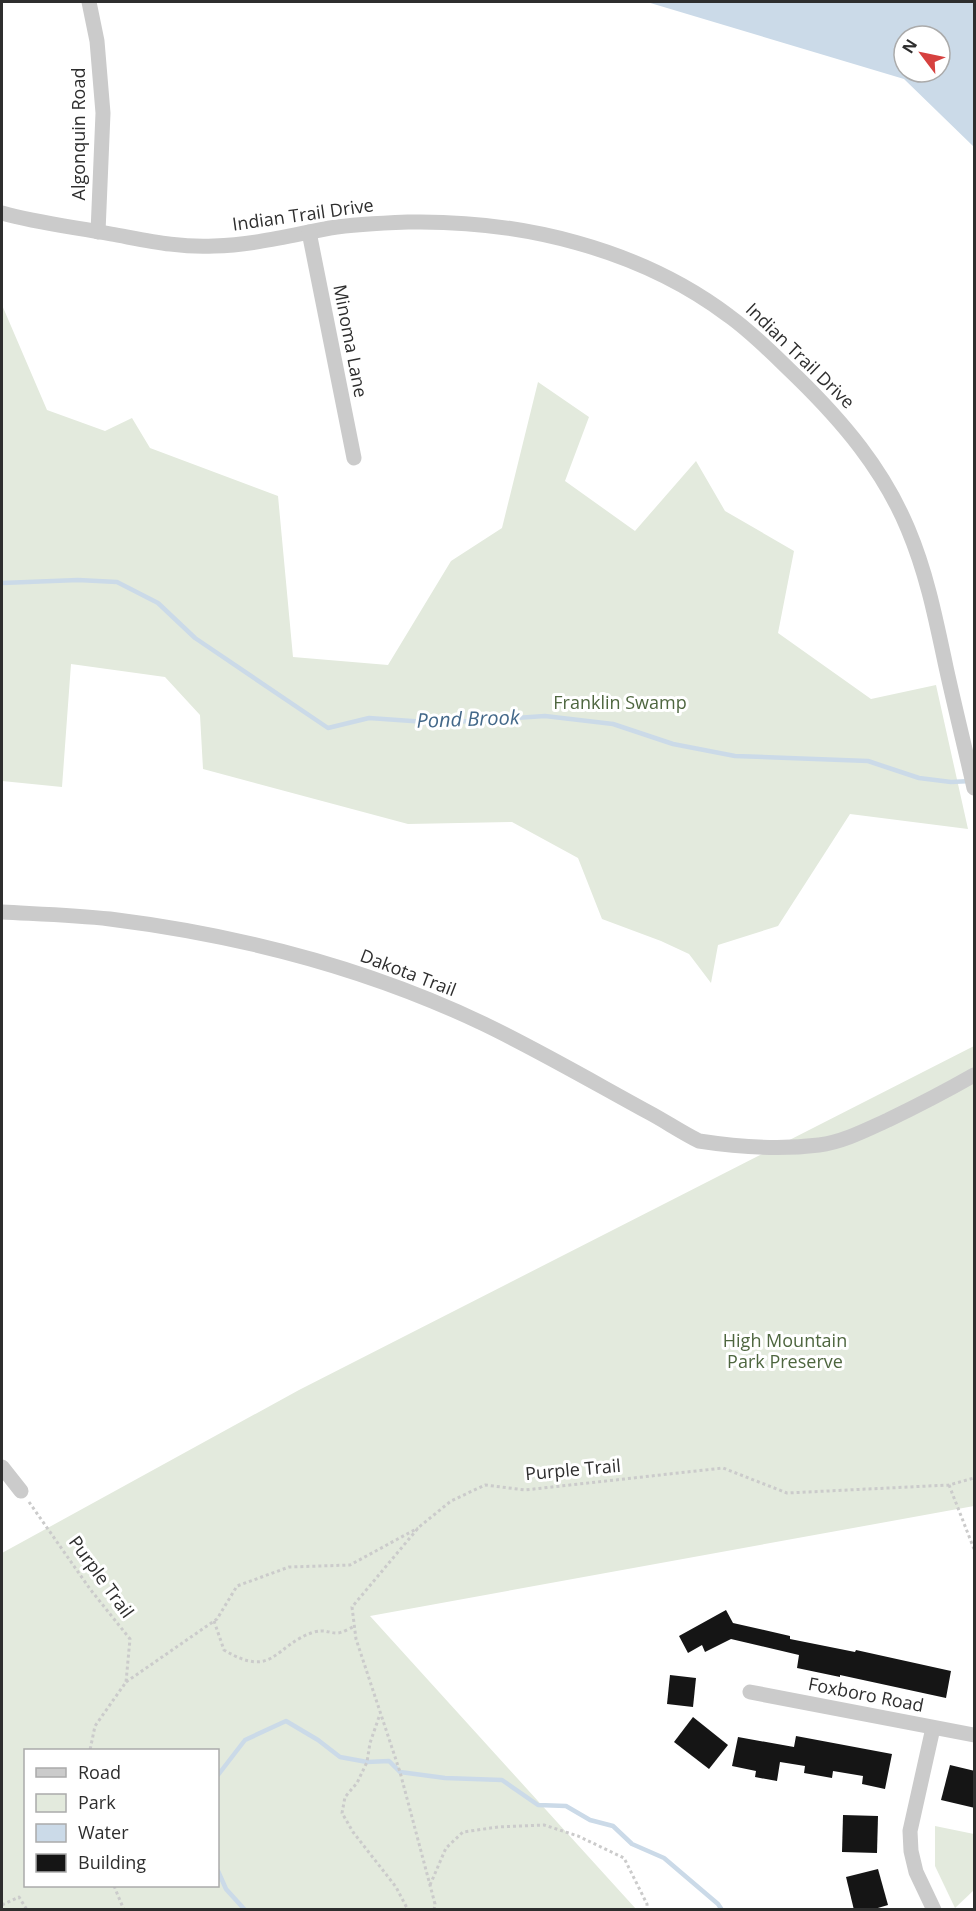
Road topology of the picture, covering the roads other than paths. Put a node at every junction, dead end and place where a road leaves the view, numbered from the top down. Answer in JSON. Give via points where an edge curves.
{"nodes":[{"id":1,"x":89,"y":2,"type":"edge"},
{"id":2,"x":2,"y":213,"type":"edge"},
{"id":3,"x":98,"y":232,"type":"junction"},
{"id":4,"x":309,"y":232,"type":"junction"},
{"id":5,"x":354,"y":458,"type":"dead end"},
{"id":6,"x":973,"y":784,"type":"edge"},
{"id":7,"x":2,"y":912,"type":"edge"},
{"id":8,"x":975,"y":1075,"type":"edge"},
{"id":9,"x":2,"y":1467,"type":"edge"},
{"id":10,"x":21,"y":1491,"type":"road end"},
{"id":11,"x":750,"y":1692,"type":"dead end"},
{"id":12,"x":933,"y":1728,"type":"junction"},
{"id":13,"x":975,"y":1735,"type":"edge"},
{"id":14,"x":934,"y":1910,"type":"edge"}],
"edges":[{"from":1,"to":3,"type":"street","name":"Algonquin Road","via":[[97,40],[102,104]]},
{"from":2,"to":3,"type":"street","name":"Indian Trail Drive"},
{"from":3,"to":4,"type":"street","name":"Indian Trail Drive","via":[[184,246],[250,243]]},
{"from":4,"to":5,"type":"street","name":"Minoma Lane"},
{"from":4,"to":6,"type":"street","name":"Indian Trail Drive","via":[[409,222],[507,228],[549,236],[664,275],[705,299],[750,333],[847,428],[870,459],[906,525],[929,589]]},
{"from":7,"to":8,"type":"street","name":"Dakota Trail","via":[[74,915],[173,928],[321,963],[482,1023],[699,1141],[774,1147],[820,1145],[852,1137]]},
{"from":9,"to":10,"type":"street"},
{"from":11,"to":12,"type":"street","name":"Foxboro Road"},
{"from":12,"to":13,"type":"street","name":"Foxboro Road"},
{"from":12,"to":14,"type":"street","via":[[910,1831],[916,1872]]}]}
